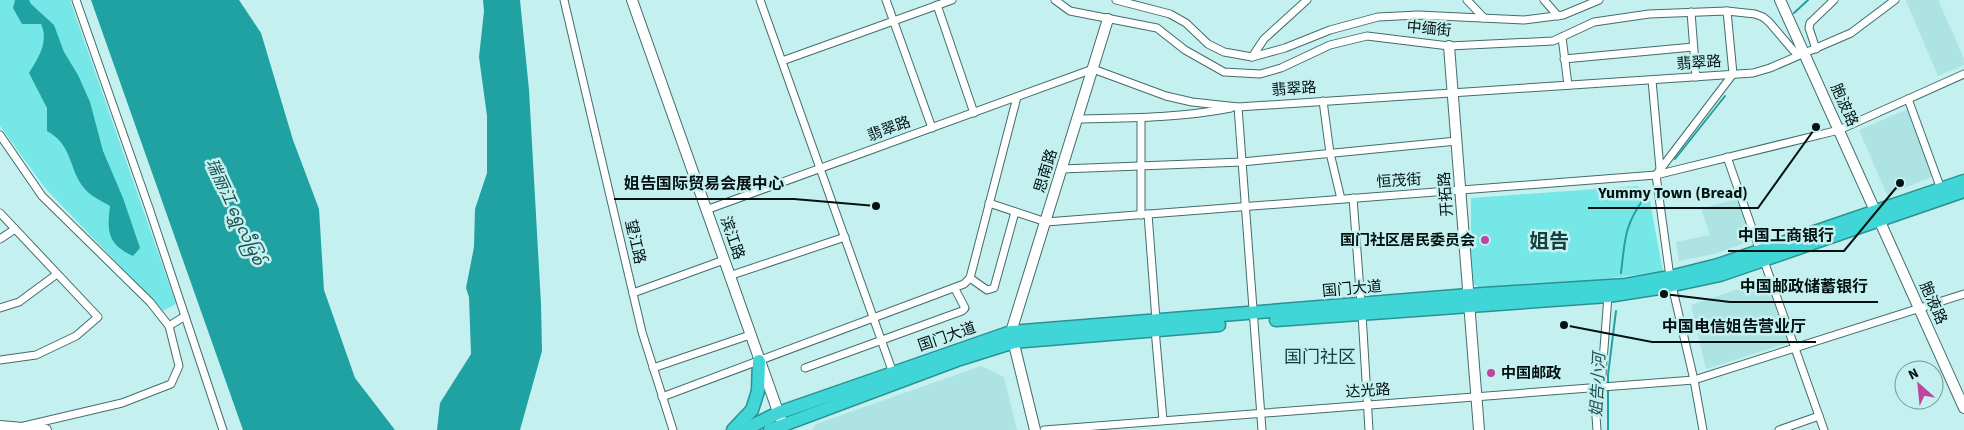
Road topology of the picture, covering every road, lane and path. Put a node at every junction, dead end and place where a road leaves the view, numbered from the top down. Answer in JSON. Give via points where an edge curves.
{"nodes":[{"id":1,"x":76,"y":0,"type":"edge"},
{"id":2,"x":564,"y":0,"type":"edge"},
{"id":3,"x":632,"y":0,"type":"edge"},
{"id":4,"x":760,"y":0,"type":"edge"},
{"id":5,"x":886,"y":0,"type":"edge"},
{"id":6,"x":952,"y":0,"type":"edge"},
{"id":7,"x":1055,"y":0,"type":"edge"},
{"id":8,"x":1119,"y":0,"type":"edge"},
{"id":9,"x":1307,"y":0,"type":"edge"},
{"id":10,"x":1467,"y":0,"type":"edge"},
{"id":11,"x":1544,"y":0,"type":"edge"},
{"id":12,"x":1599,"y":0,"type":"edge"},
{"id":13,"x":1781,"y":0,"type":"edge"},
{"id":14,"x":1834,"y":0,"type":"edge"},
{"id":15,"x":1895,"y":0,"type":"edge"},
{"id":16,"x":937,"y":5,"type":"junction"},
{"id":17,"x":1728,"y":11,"type":"junction"},
{"id":18,"x":1691,"y":12,"type":"junction"},
{"id":19,"x":1558,"y":16,"type":"junction"},
{"id":20,"x":1484,"y":18,"type":"junction"},
{"id":21,"x":1108,"y":19,"type":"junction"},
{"id":22,"x":894,"y":21,"type":"junction"},
{"id":23,"x":1562,"y":37,"type":"junction"},
{"id":24,"x":1449,"y":46,"type":"junction"},
{"id":25,"x":1694,"y":47,"type":"junction"},
{"id":26,"x":1816,"y":49,"type":"junction"},
{"id":27,"x":1805,"y":53,"type":"junction"},
{"id":28,"x":1252,"y":57,"type":"junction"},
{"id":29,"x":1564,"y":59,"type":"junction"},
{"id":30,"x":782,"y":61,"type":"junction"},
{"id":31,"x":1093,"y":69,"type":"junction"},
{"id":32,"x":1733,"y":74,"type":"junction"},
{"id":33,"x":1964,"y":74,"type":"edge"},
{"id":34,"x":1696,"y":77,"type":"junction"},
{"id":35,"x":1652,"y":80,"type":"junction"},
{"id":36,"x":1568,"y":85,"type":"junction"},
{"id":37,"x":1453,"y":92,"type":"junction"},
{"id":38,"x":1017,"y":97,"type":"junction"},
{"id":39,"x":1908,"y":99,"type":"junction"},
{"id":40,"x":1323,"y":101,"type":"junction"},
{"id":41,"x":1238,"y":107,"type":"junction"},
{"id":42,"x":974,"y":113,"type":"junction"},
{"id":43,"x":1141,"y":118,"type":"junction"},
{"id":44,"x":1078,"y":119,"type":"junction"},
{"id":45,"x":932,"y":128,"type":"junction"},
{"id":46,"x":1839,"y":130,"type":"junction"},
{"id":47,"x":0,"y":135,"type":"edge"},
{"id":48,"x":1456,"y":141,"type":"junction"},
{"id":49,"x":1330,"y":153,"type":"junction"},
{"id":50,"x":1727,"y":157,"type":"junction"},
{"id":51,"x":1242,"y":162,"type":"junction"},
{"id":52,"x":1141,"y":166,"type":"junction"},
{"id":53,"x":820,"y":169,"type":"junction"},
{"id":54,"x":1062,"y":169,"type":"junction"},
{"id":55,"x":1658,"y":172,"type":"junction"},
{"id":56,"x":1964,"y":181,"type":"edge"},
{"id":57,"x":1941,"y":188,"type":"junction"},
{"id":58,"x":1460,"y":190,"type":"junction"},
{"id":59,"x":1964,"y":191,"type":"edge"},
{"id":60,"x":1353,"y":198,"type":"junction"},
{"id":61,"x":1341,"y":199,"type":"junction"},
{"id":62,"x":989,"y":203,"type":"junction"},
{"id":63,"x":1246,"y":207,"type":"junction"},
{"id":64,"x":706,"y":210,"type":"junction"},
{"id":65,"x":1015,"y":212,"type":"junction"},
{"id":66,"x":0,"y":213,"type":"edge"},
{"id":67,"x":1145,"y":215,"type":"junction"},
{"id":68,"x":1877,"y":216,"type":"junction"},
{"id":69,"x":1046,"y":222,"type":"junction"},
{"id":70,"x":16,"y":229,"type":"junction"},
{"id":71,"x":844,"y":236,"type":"junction"},
{"id":72,"x":0,"y":239,"type":"edge"},
{"id":73,"x":1762,"y":256,"type":"junction"},
{"id":74,"x":724,"y":260,"type":"junction"},
{"id":75,"x":57,"y":274,"type":"junction"},
{"id":76,"x":729,"y":276,"type":"junction"},
{"id":77,"x":970,"y":278,"type":"junction"},
{"id":78,"x":1671,"y":281,"type":"junction"},
{"id":79,"x":954,"y":289,"type":"junction"},
{"id":80,"x":633,"y":293,"type":"junction"},
{"id":81,"x":1964,"y":294,"type":"edge"},
{"id":82,"x":1608,"y":296,"type":"junction"},
{"id":83,"x":1469,"y":300,"type":"junction"},
{"id":84,"x":0,"y":308,"type":"edge"},
{"id":85,"x":1919,"y":308,"type":"junction"},
{"id":86,"x":1361,"y":309,"type":"junction"},
{"id":87,"x":185,"y":316,"type":"junction"},
{"id":88,"x":1254,"y":318,"type":"junction"},
{"id":89,"x":874,"y":319,"type":"junction"},
{"id":90,"x":1155,"y":325,"type":"junction"},
{"id":91,"x":169,"y":326,"type":"junction"},
{"id":92,"x":750,"y":335,"type":"junction"},
{"id":93,"x":1012,"y":337,"type":"junction"},
{"id":94,"x":881,"y":340,"type":"junction"},
{"id":95,"x":1795,"y":348,"type":"junction"},
{"id":96,"x":0,"y":360,"type":"edge"},
{"id":97,"x":759,"y":361,"type":"junction"},
{"id":98,"x":653,"y":368,"type":"junction"},
{"id":99,"x":805,"y":368,"type":"dead end"},
{"id":100,"x":893,"y":373,"type":"junction"},
{"id":101,"x":1694,"y":380,"type":"junction"},
{"id":102,"x":1599,"y":387,"type":"junction"},
{"id":103,"x":662,"y":397,"type":"junction"},
{"id":104,"x":1477,"y":397,"type":"junction"},
{"id":105,"x":1367,"y":404,"type":"junction"},
{"id":106,"x":1964,"y":408,"type":"edge"},
{"id":107,"x":1261,"y":412,"type":"junction"},
{"id":108,"x":1819,"y":416,"type":"junction"},
{"id":109,"x":1162,"y":420,"type":"junction"},
{"id":110,"x":782,"y":423,"type":"edge"},
{"id":111,"x":0,"y":426,"type":"edge"},
{"id":112,"x":21,"y":426,"type":"junction"},
{"id":113,"x":46,"y":430,"type":"edge"},
{"id":114,"x":223,"y":430,"type":"edge"},
{"id":115,"x":673,"y":430,"type":"edge"},
{"id":116,"x":733,"y":430,"type":"edge"},
{"id":117,"x":744,"y":430,"type":"edge"},
{"id":118,"x":770,"y":430,"type":"edge"},
{"id":119,"x":1035,"y":430,"type":"edge"},
{"id":120,"x":1044,"y":430,"type":"edge"},
{"id":121,"x":1262,"y":430,"type":"edge"},
{"id":122,"x":1369,"y":430,"type":"edge"},
{"id":123,"x":1479,"y":430,"type":"edge"},
{"id":124,"x":1597,"y":430,"type":"edge"},
{"id":125,"x":1703,"y":430,"type":"edge"},
{"id":126,"x":1779,"y":430,"type":"edge"},
{"id":127,"x":1824,"y":430,"type":"edge"}],
"edges":[{"from":1,"to":87,"type":"street"},
{"from":2,"to":80,"type":"street","name":"望江路"},
{"from":3,"to":64,"type":"street","name":"滨江路"},
{"from":4,"to":30,"type":"street"},
{"from":5,"to":22,"type":"street"},
{"from":6,"to":16,"type":"street"},
{"from":7,"to":21,"type":"street","name":"中缅街","via":[[1070,11]]},
{"from":8,"to":28,"type":"street","via":[[1170,14],[1208,44],[1224,52]]},
{"from":9,"to":28,"type":"street","via":[[1264,38]]},
{"from":10,"to":20,"type":"street"},
{"from":11,"to":19,"type":"street"},
{"from":12,"to":19,"type":"street"},
{"from":13,"to":27,"type":"street","name":"胞波路"},
{"from":14,"to":26,"type":"street","via":[[1810,23]]},
{"from":15,"to":26,"type":"street","name":"翡翠路","via":[[1851,33]]},
{"from":16,"to":22,"type":"street"},
{"from":16,"to":42,"type":"street"},
{"from":17,"to":18,"type":"street","name":"中缅街"},
{"from":17,"to":27,"type":"street","name":"中缅街","via":[[1763,17],[1792,50]]},
{"from":17,"to":32,"type":"street"},
{"from":18,"to":23,"type":"street","name":"中缅街","via":[[1594,22]]},
{"from":18,"to":25,"type":"street"},
{"from":19,"to":20,"type":"street","via":[[1524,20]]},
{"from":20,"to":28,"type":"street","via":[[1378,17]]},
{"from":21,"to":24,"type":"street","name":"中缅街","via":[[1157,28],[1185,50],[1224,72],[1260,74],[1330,45],[1367,36]]},
{"from":21,"to":31,"type":"street","name":"思南路"},
{"from":22,"to":30,"type":"street"},
{"from":22,"to":45,"type":"street"},
{"from":23,"to":24,"type":"street","name":"中缅街"},
{"from":23,"to":29,"type":"street"},
{"from":24,"to":37,"type":"street","name":"开拓路"},
{"from":25,"to":29,"type":"street"},
{"from":25,"to":34,"type":"street"},
{"from":26,"to":27,"type":"street","name":"翡翠路"},
{"from":27,"to":32,"type":"street","name":"翡翠路","via":[[1753,73]]},
{"from":27,"to":46,"type":"street","name":"胞波路"},
{"from":29,"to":36,"type":"street"},
{"from":30,"to":53,"type":"street"},
{"from":31,"to":38,"type":"street","name":"翡翠路"},
{"from":31,"to":41,"type":"street","name":"翡翠路","via":[[1166,96]]},
{"from":31,"to":44,"type":"street","name":"思南路"},
{"from":32,"to":34,"type":"street","name":"翡翠路"},
{"from":32,"to":55,"type":"street"},
{"from":33,"to":39,"type":"street","name":"恒茂街"},
{"from":34,"to":35,"type":"street","name":"翡翠路"},
{"from":35,"to":36,"type":"street","name":"翡翠路"},
{"from":35,"to":55,"type":"street"},
{"from":36,"to":37,"type":"street","name":"翡翠路"},
{"from":37,"to":40,"type":"street","name":"翡翠路"},
{"from":37,"to":48,"type":"street","name":"开拓路"},
{"from":38,"to":42,"type":"street","name":"翡翠路"},
{"from":38,"to":62,"type":"street"},
{"from":39,"to":46,"type":"street","name":"恒茂街"},
{"from":39,"to":57,"type":"street"},
{"from":40,"to":41,"type":"street","name":"翡翠路"},
{"from":40,"to":49,"type":"street"},
{"from":41,"to":43,"type":"street"},
{"from":41,"to":51,"type":"street"},
{"from":42,"to":45,"type":"street","name":"翡翠路"},
{"from":43,"to":44,"type":"street"},
{"from":43,"to":52,"type":"street"},
{"from":44,"to":54,"type":"street","name":"思南路"},
{"from":45,"to":53,"type":"street","name":"翡翠路"},
{"from":46,"to":50,"type":"street","name":"恒茂街"},
{"from":46,"to":68,"type":"street","name":"胞波路"},
{"from":47,"to":91,"type":"street","via":[[42,196],[150,302]]},
{"from":48,"to":49,"type":"street"},
{"from":48,"to":58,"type":"street","name":"开拓路"},
{"from":49,"to":51,"type":"street"},
{"from":49,"to":61,"type":"street"},
{"from":50,"to":55,"type":"street","name":"恒茂街"},
{"from":50,"to":73,"type":"street"},
{"from":51,"to":52,"type":"street"},
{"from":51,"to":63,"type":"street"},
{"from":52,"to":54,"type":"street"},
{"from":52,"to":67,"type":"street"},
{"from":53,"to":64,"type":"street","name":"翡翠路"},
{"from":53,"to":71,"type":"street"},
{"from":54,"to":69,"type":"street","name":"思南路"},
{"from":55,"to":58,"type":"street","name":"恒茂街"},
{"from":55,"to":78,"type":"street"},
{"from":56,"to":57,"type":"highway","name":"国门大道"},
{"from":57,"to":68,"type":"highway","name":"国门大道"},
{"from":58,"to":60,"type":"street","name":"恒茂街"},
{"from":58,"to":83,"type":"street","name":"开拓路"},
{"from":59,"to":68,"type":"highway","name":"国门大道"},
{"from":60,"to":61,"type":"street","name":"恒茂街"},
{"from":60,"to":86,"type":"street"},
{"from":61,"to":63,"type":"street","name":"恒茂街"},
{"from":62,"to":65,"type":"street","name":"恒茂街"},
{"from":62,"to":77,"type":"street"},
{"from":63,"to":67,"type":"street","name":"恒茂街"},
{"from":63,"to":88,"type":"street"},
{"from":64,"to":74,"type":"street","name":"滨江路"},
{"from":65,"to":69,"type":"street","name":"恒茂街"},
{"from":65,"to":77,"type":"street","via":[[994,288],[987,290]]},
{"from":66,"to":70,"type":"street"},
{"from":67,"to":69,"type":"street","name":"恒茂街"},
{"from":67,"to":90,"type":"street"},
{"from":68,"to":73,"type":"highway","name":"国门大道"},
{"from":68,"to":85,"type":"street","name":"胞液路"},
{"from":69,"to":93,"type":"street","name":"思南路"},
{"from":70,"to":72,"type":"street"},
{"from":70,"to":75,"type":"street"},
{"from":71,"to":76,"type":"street"},
{"from":71,"to":89,"type":"street"},
{"from":73,"to":78,"type":"highway","name":"国门大道","via":[[1718,265]]},
{"from":73,"to":95,"type":"street"},
{"from":74,"to":76,"type":"street","name":"滨江路"},
{"from":74,"to":80,"type":"street"},
{"from":75,"to":84,"type":"street","via":[[19,302]]},
{"from":75,"to":96,"type":"street","via":[[98,317],[76,336],[36,355]]},
{"from":76,"to":92,"type":"street","name":"滨江路"},
{"from":77,"to":79,"type":"street"},
{"from":78,"to":82,"type":"highway","name":"国门大道"},
{"from":78,"to":83,"type":"highway","name":"国门大道"},
{"from":78,"to":101,"type":"street"},
{"from":79,"to":89,"type":"street"},
{"from":79,"to":94,"type":"street","via":[[964,304],[962,311]]},
{"from":80,"to":98,"type":"street","name":"望江路"},
{"from":81,"to":85,"type":"street","name":"达光路"},
{"from":82,"to":83,"type":"highway","name":"国门大道"},
{"from":82,"to":102,"type":"street"},
{"from":83,"to":86,"type":"highway","name":"国门大道"},
{"from":83,"to":104,"type":"street","name":"开拓路"},
{"from":85,"to":95,"type":"street","name":"达光路"},
{"from":85,"to":106,"type":"street","name":"胞液路"},
{"from":86,"to":88,"type":"highway","name":"国门大道"},
{"from":86,"to":105,"type":"street"},
{"from":87,"to":91,"type":"street"},
{"from":87,"to":114,"type":"street"},
{"from":88,"to":90,"type":"highway","name":"国门大道"},
{"from":88,"to":107,"type":"street"},
{"from":89,"to":94,"type":"street"},
{"from":89,"to":97,"type":"street"},
{"from":90,"to":93,"type":"highway","name":"国门大道"},
{"from":90,"to":109,"type":"street"},
{"from":91,"to":112,"type":"street","via":[[179,366],[171,384],[122,403]]},
{"from":92,"to":97,"type":"street","name":"滨江路"},
{"from":92,"to":98,"type":"street"},
{"from":93,"to":100,"type":"highway","name":"国门大道"},
{"from":93,"to":110,"type":"highway","name":"国门大道"},
{"from":93,"to":119,"type":"street"},
{"from":94,"to":99,"type":"street"},
{"from":94,"to":100,"type":"street"},
{"from":95,"to":101,"type":"street","name":"达光路"},
{"from":95,"to":108,"type":"street"},
{"from":97,"to":103,"type":"street"},
{"from":97,"to":110,"type":"street","name":"滨江路"},
{"from":97,"to":116,"type":"highway","via":[[758,391],[752,410]]},
{"from":98,"to":103,"type":"street","name":"望江路"},
{"from":100,"to":110,"type":"highway","name":"国门大道"},
{"from":101,"to":102,"type":"street","name":"达光路"},
{"from":101,"to":125,"type":"street"},
{"from":102,"to":104,"type":"street","name":"达光路"},
{"from":102,"to":124,"type":"street"},
{"from":103,"to":115,"type":"street","name":"望江路"},
{"from":104,"to":105,"type":"street","name":"达光路"},
{"from":104,"to":123,"type":"street","name":"开拓路"},
{"from":105,"to":107,"type":"street","name":"达光路"},
{"from":105,"to":122,"type":"street"},
{"from":107,"to":109,"type":"street","name":"达光路"},
{"from":107,"to":121,"type":"street"},
{"from":108,"to":126,"type":"street"},
{"from":108,"to":127,"type":"street"},
{"from":109,"to":120,"type":"street","name":"达光路"},
{"from":110,"to":117,"type":"highway","name":"国门大道"},
{"from":110,"to":118,"type":"highway","name":"国门大道"},
{"from":111,"to":112,"type":"street"},
{"from":112,"to":113,"type":"street"}]}
